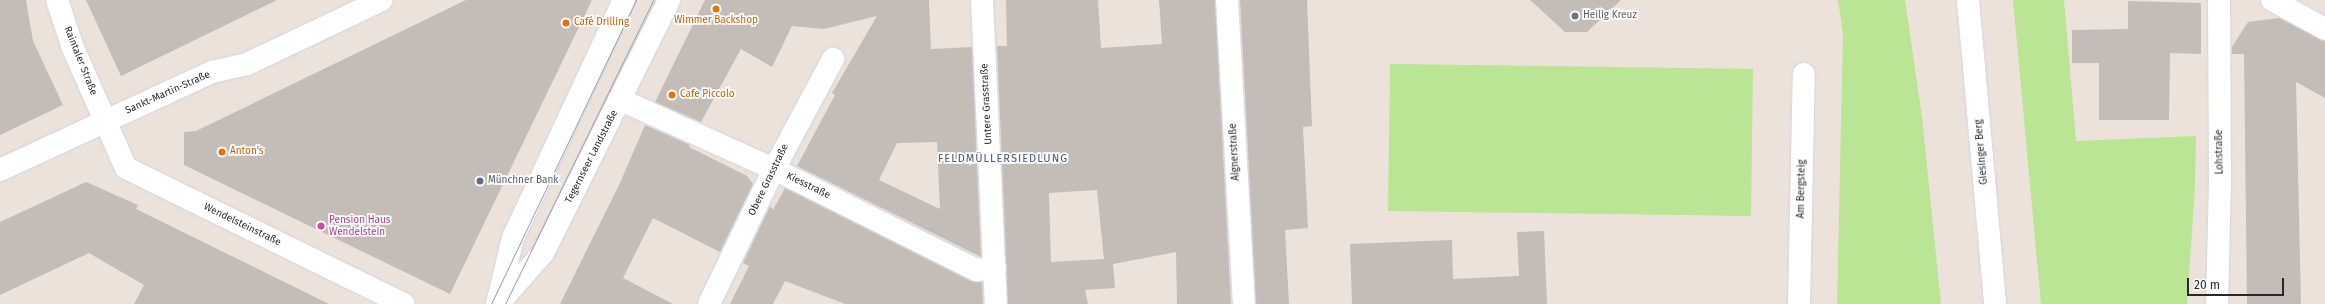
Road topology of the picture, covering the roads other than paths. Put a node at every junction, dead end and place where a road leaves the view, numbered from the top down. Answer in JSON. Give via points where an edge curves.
{"nodes":[{"id":1,"x":57,"y":0,"type":"edge"},
{"id":2,"x":382,"y":0,"type":"edge"},
{"id":3,"x":624,"y":0,"type":"edge"},
{"id":4,"x":669,"y":0,"type":"edge"},
{"id":5,"x":982,"y":0,"type":"edge"},
{"id":6,"x":1227,"y":0,"type":"edge"},
{"id":7,"x":1968,"y":0,"type":"edge"},
{"id":8,"x":2219,"y":0,"type":"edge"},
{"id":9,"x":2272,"y":0,"type":"edge"},
{"id":10,"x":2325,"y":29,"type":"edge"},
{"id":11,"x":833,"y":58,"type":"dead end"},
{"id":12,"x":1804,"y":74,"type":"dead end"},
{"id":13,"x":621,"y":100,"type":"junction"},
{"id":14,"x":106,"y":121,"type":"junction"},
{"id":15,"x":774,"y":169,"type":"junction"},
{"id":16,"x":0,"y":170,"type":"edge"},
{"id":17,"x":995,"y":268,"type":"junction"},
{"id":18,"x":404,"y":304,"type":"edge"},
{"id":19,"x":497,"y":304,"type":"edge"},
{"id":20,"x":709,"y":304,"type":"edge"},
{"id":21,"x":996,"y":304,"type":"edge"},
{"id":22,"x":1244,"y":304,"type":"edge"},
{"id":23,"x":1799,"y":304,"type":"edge"},
{"id":24,"x":1995,"y":304,"type":"edge"},
{"id":25,"x":2217,"y":304,"type":"edge"}],
"edges":[{"from":1,"to":14,"type":"street","name":"Raintaler Straße","via":[[73,48]]},
{"from":2,"to":14,"type":"street","name":"Sankt-Martin-Straße","via":[[247,64],[212,72]]},
{"from":3,"to":19,"type":"street","name":"Tegernseer Landstraße","via":[[513,238]]},
{"from":4,"to":13,"type":"street","name":"Tegernseer Landstraße"},
{"from":5,"to":17,"type":"street","name":"Untere Grasstraße"},
{"from":6,"to":22,"type":"street","name":"Aignerstraße"},
{"from":7,"to":24,"type":"street","name":"Giesinger Berg"},
{"from":8,"to":25,"type":"street","name":"Lohstraße","via":[[2220,183]]},
{"from":9,"to":10,"type":"street"},
{"from":11,"to":15,"type":"street","name":"Obere Grasstraße"},
{"from":12,"to":23,"type":"street","name":"Am Bergsteig"},
{"from":13,"to":15,"type":"street","name":"Kiesstraße"},
{"from":13,"to":19,"type":"street","name":"Tegernseer Landstraße","via":[[543,252]]},
{"from":14,"to":16,"type":"street","name":"Sankt-Martin-Straße"},
{"from":14,"to":18,"type":"street","name":"Wendelsteinstraße","via":[[126,168]]},
{"from":15,"to":17,"type":"street","name":"Kiesstraße","via":[[977,270]]},
{"from":15,"to":20,"type":"street","name":"Obere Grasstraße"},
{"from":17,"to":21,"type":"street","name":"Untere Grasstraße"}]}
